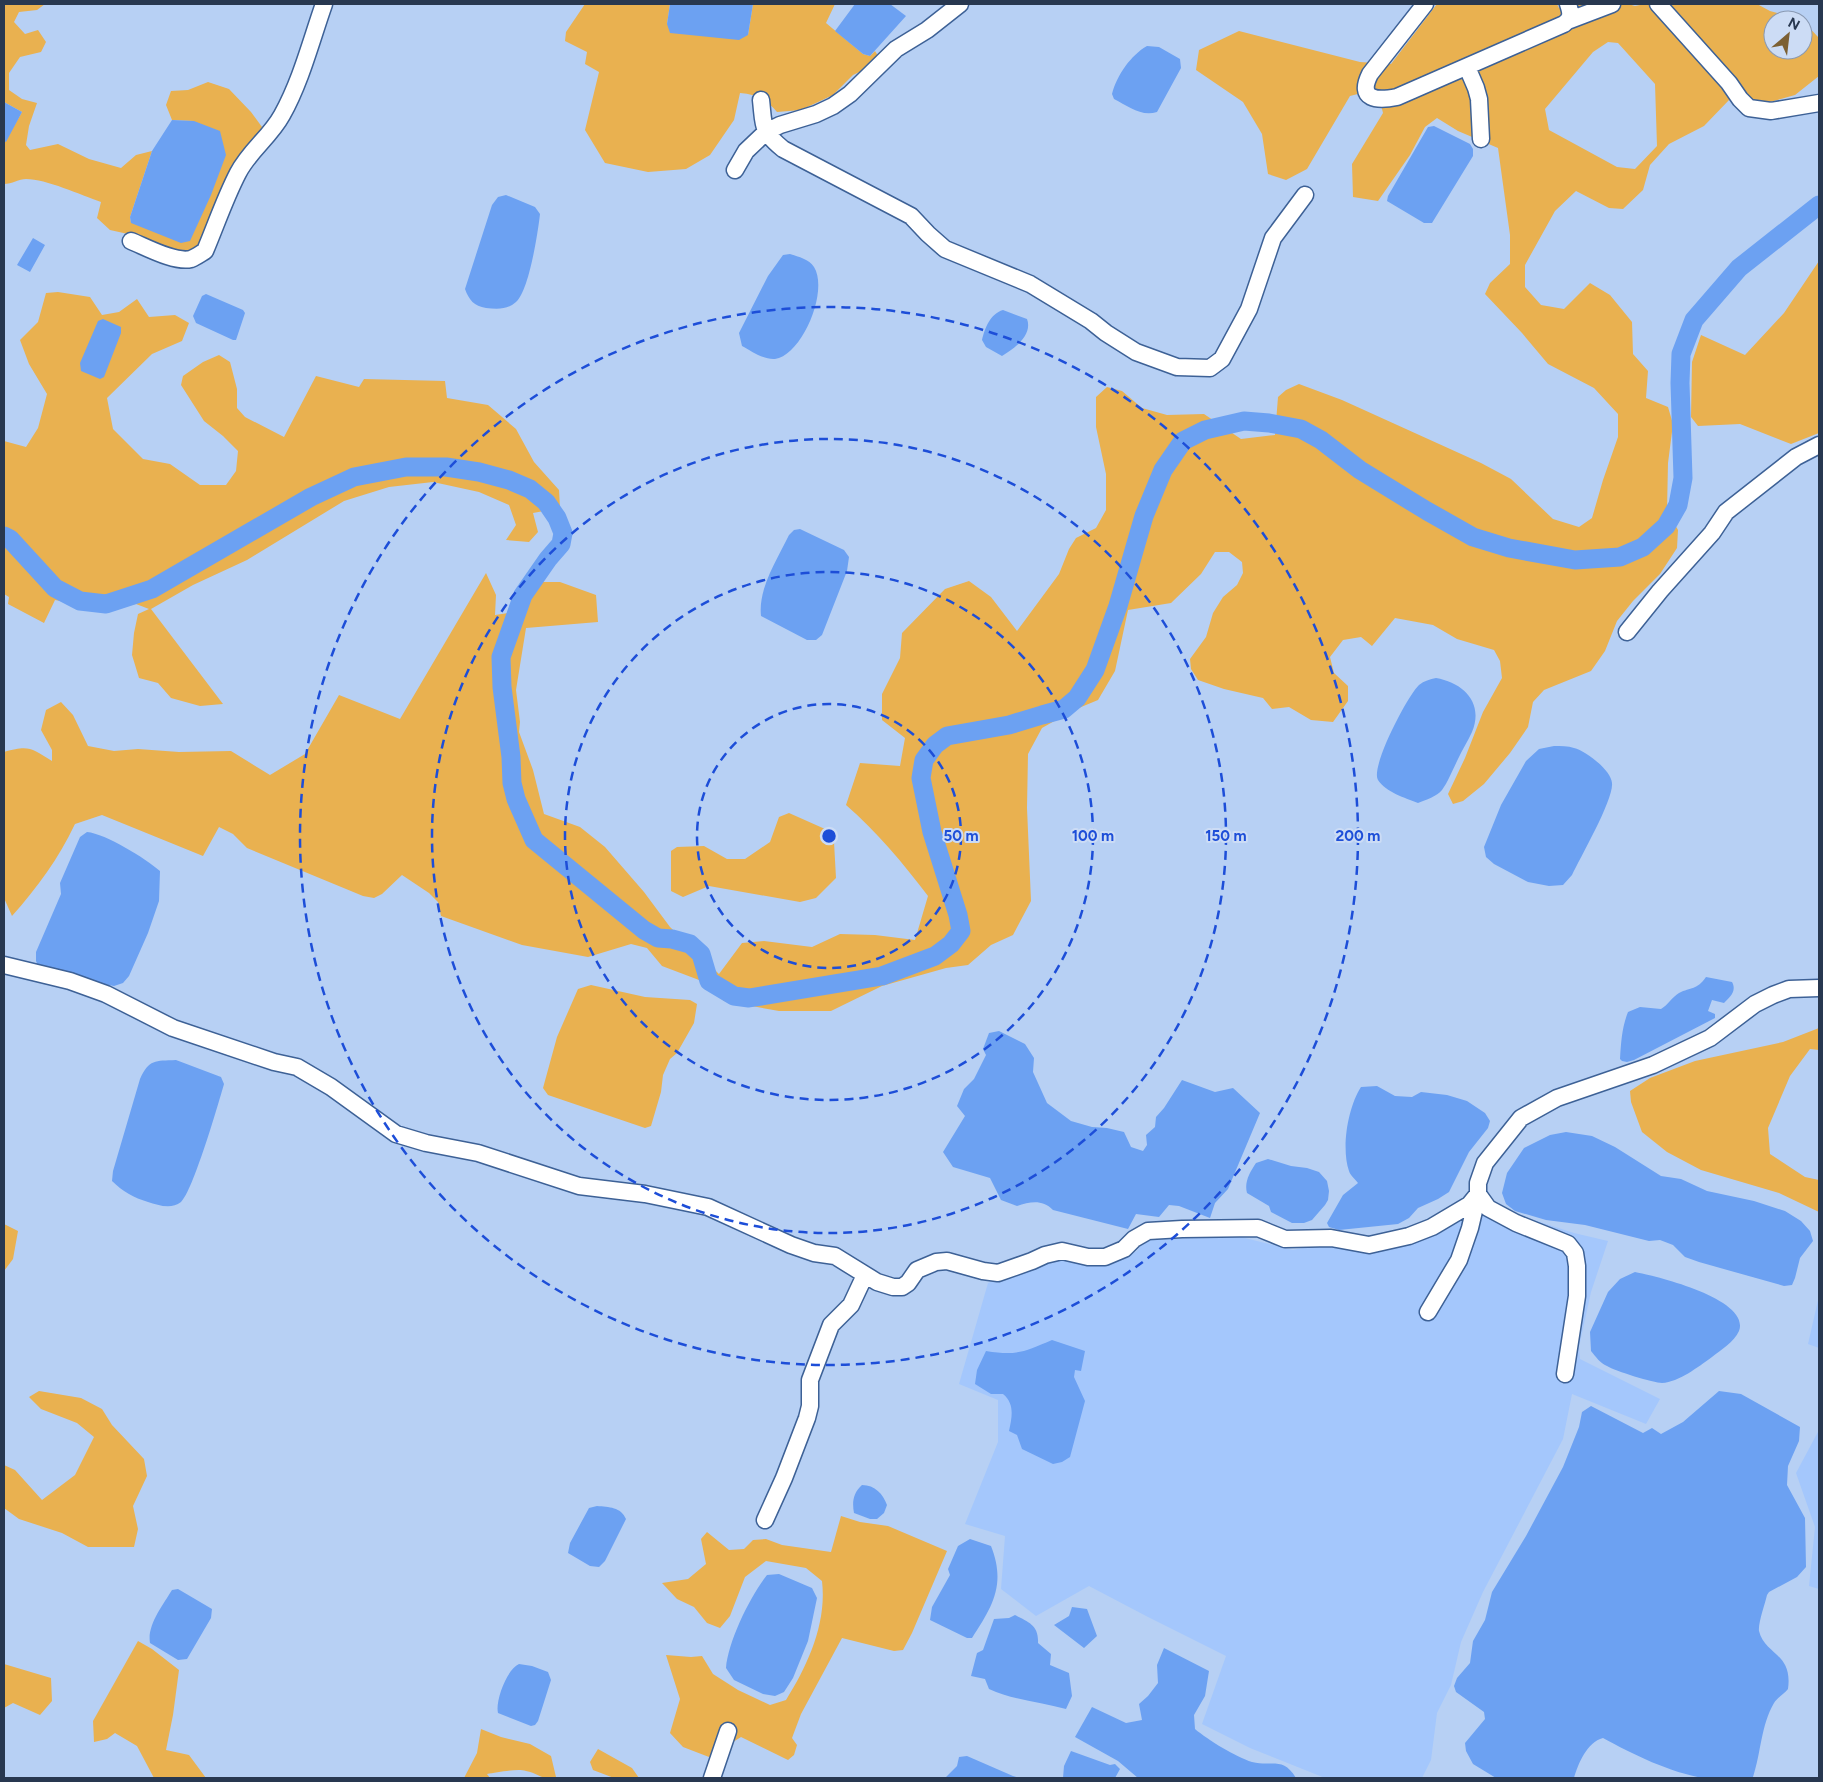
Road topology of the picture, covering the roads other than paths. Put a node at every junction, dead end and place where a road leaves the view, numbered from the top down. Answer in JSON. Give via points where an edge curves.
{"nodes":[{"id":1,"x":324,"y":4,"type":"edge"},
{"id":2,"x":1425,"y":4,"type":"edge"},
{"id":3,"x":1612,"y":4,"type":"edge"},
{"id":4,"x":1658,"y":4,"type":"edge"},
{"id":5,"x":955,"y":5,"type":"edge"},
{"id":6,"x":1569,"y":12,"type":"edge"},
{"id":7,"x":1467,"y":67,"type":"junction"},
{"id":8,"x":762,"y":100,"type":"dead end"},
{"id":9,"x":1819,"y":103,"type":"edge"},
{"id":10,"x":766,"y":132,"type":"junction"},
{"id":11,"x":1481,"y":139,"type":"dead end"},
{"id":12,"x":736,"y":170,"type":"dead end"},
{"id":13,"x":1305,"y":195,"type":"dead end"},
{"id":14,"x":131,"y":241,"type":"dead end"},
{"id":15,"x":1819,"y":445,"type":"edge"},
{"id":16,"x":1627,"y":632,"type":"dead end"},
{"id":17,"x":4,"y":965,"type":"edge"},
{"id":18,"x":1819,"y":988,"type":"edge"},
{"id":19,"x":1478,"y":1194,"type":"junction"},
{"id":20,"x":865,"y":1275,"type":"junction"},
{"id":21,"x":1428,"y":1312,"type":"dead end"},
{"id":22,"x":1566,"y":1374,"type":"dead end"},
{"id":23,"x":765,"y":1520,"type":"dead end"},
{"id":24,"x":728,"y":1731,"type":"dead end"},
{"id":25,"x":712,"y":1778,"type":"edge"}],
"edges":[{"from":1,"to":14,"type":"street","via":[[298,80],[282,114],[252,150],[238,173],[204,251],[189,260],[178,260]]},
{"from":2,"to":7,"type":"street","via":[[1370,74],[1365,90],[1377,99],[1397,98]]},
{"from":3,"to":6,"type":"street"},
{"from":4,"to":9,"type":"street","via":[[1749,108],[1771,111]]},
{"from":5,"to":10,"type":"street","via":[[927,30],[896,49],[850,94],[833,106]]},
{"from":6,"to":7,"type":"street","via":[[1554,29]]},
{"from":7,"to":11,"type":"street","via":[[1479,99]]},
{"from":8,"to":10,"type":"street"},
{"from":10,"to":12,"type":"street","via":[[746,150]]},
{"from":10,"to":13,"type":"street","via":[[783,148],[911,216],[945,248],[1030,284],[1136,352],[1177,367],[1210,368],[1222,360],[1249,309],[1273,238]]},
{"from":15,"to":16,"type":"street","via":[[1796,457],[1726,512],[1712,533]]},
{"from":17,"to":20,"type":"street","via":[[70,981],[122,1001],[173,1028],[297,1067],[396,1134],[426,1144],[478,1153],[579,1186],[645,1194],[708,1207],[791,1245],[835,1256]]},
{"from":18,"to":19,"type":"street","via":[[1773,994],[1710,1038],[1653,1065],[1557,1098],[1521,1118],[1485,1163]]},
{"from":19,"to":20,"type":"street","via":[[1469,1205],[1432,1227],[1369,1245],[1331,1238],[1285,1238],[1258,1228],[1148,1231],[1134,1238],[1124,1249],[1105,1257],[1062,1251],[998,1273],[947,1261],[936,1262],[917,1270],[902,1287],[887,1286]]},
{"from":19,"to":21,"type":"street","via":[[1459,1260]]},
{"from":19,"to":22,"type":"street","via":[[1488,1208],[1568,1244],[1575,1253],[1578,1296]]},
{"from":20,"to":23,"type":"street","via":[[851,1305],[831,1325],[810,1380],[807,1418]]},
{"from":24,"to":25,"type":"street"}]}
